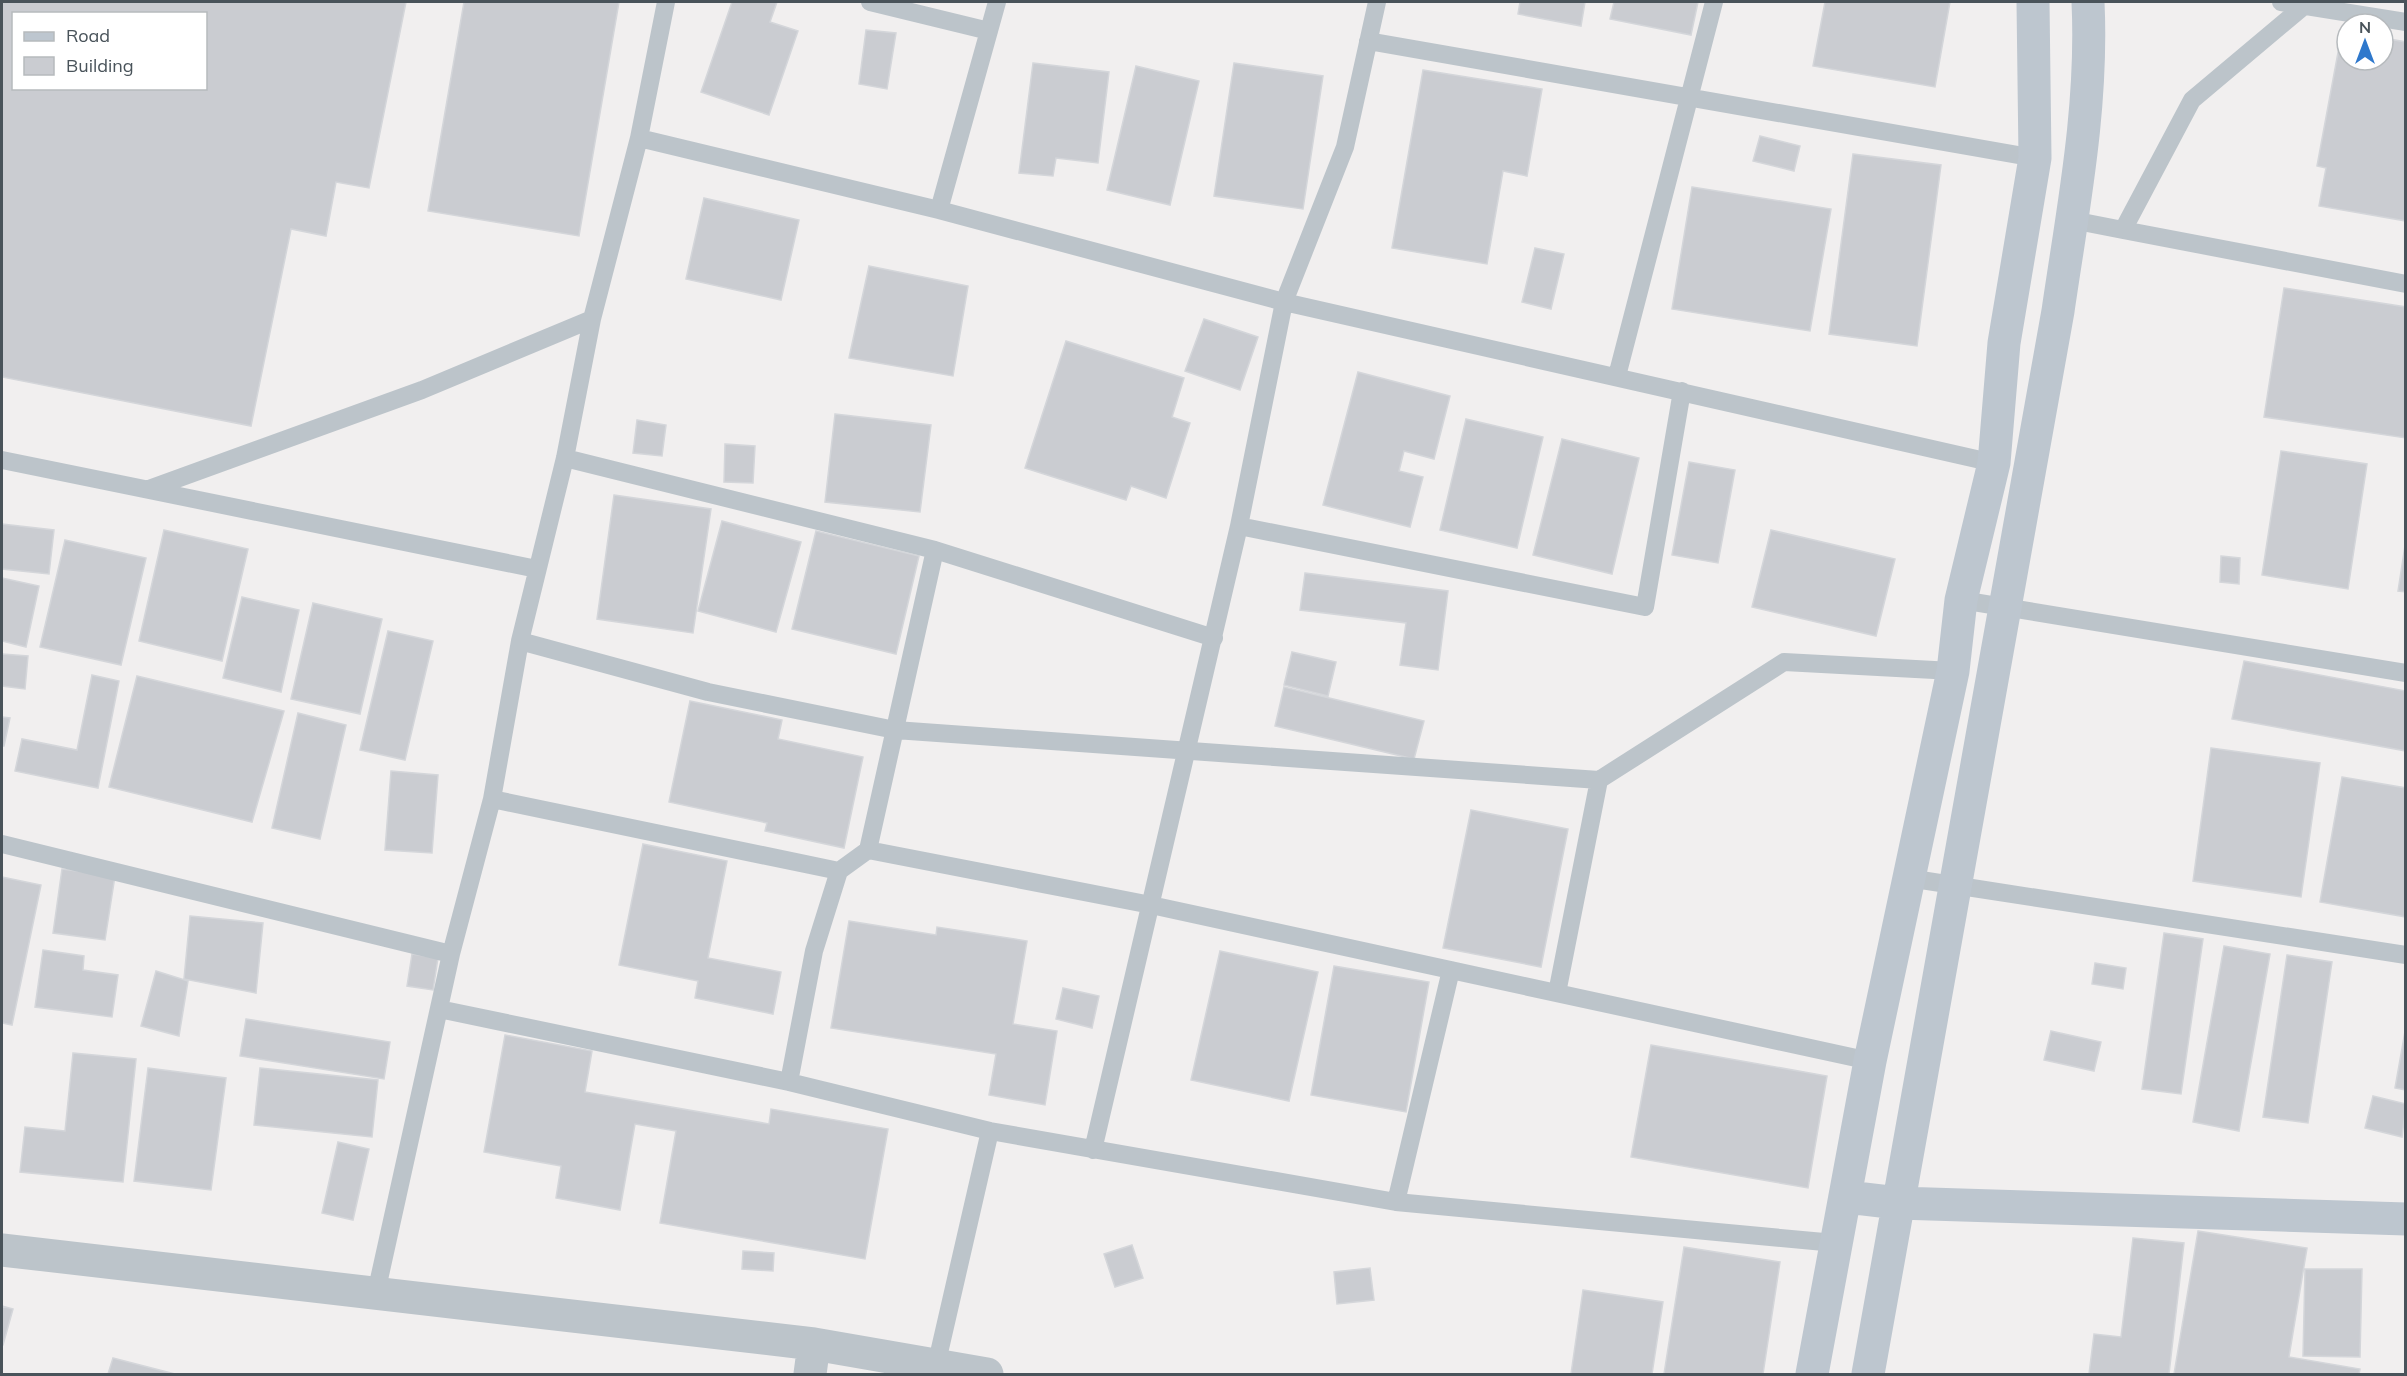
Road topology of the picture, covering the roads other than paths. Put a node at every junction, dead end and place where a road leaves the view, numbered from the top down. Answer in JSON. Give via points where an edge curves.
{"nodes":[{"id":1,"x":666,"y":2,"type":"edge"},
{"id":2,"x":870,"y":2,"type":"edge"},
{"id":3,"x":997,"y":2,"type":"edge"},
{"id":4,"x":1377,"y":2,"type":"edge"},
{"id":5,"x":1714,"y":2,"type":"edge"},
{"id":6,"x":2033,"y":2,"type":"edge"},
{"id":7,"x":2088,"y":2,"type":"edge"},
{"id":8,"x":2281,"y":2,"type":"edge"},
{"id":9,"x":2305,"y":3,"type":"edge"},
{"id":10,"x":2406,"y":22,"type":"edge"},
{"id":11,"x":989,"y":31,"type":"junction"},
{"id":12,"x":1368,"y":41,"type":"junction"},
{"id":13,"x":1690,"y":97,"type":"junction"},
{"id":14,"x":639,"y":138,"type":"junction"},
{"id":15,"x":2035,"y":158,"type":"junction"},
{"id":16,"x":939,"y":210,"type":"junction"},
{"id":17,"x":2072,"y":220,"type":"junction"},
{"id":18,"x":2123,"y":230,"type":"junction"},
{"id":19,"x":2406,"y":284,"type":"edge"},
{"id":20,"x":1284,"y":302,"type":"junction"},
{"id":21,"x":592,"y":319,"type":"junction"},
{"id":22,"x":2004,"y":342,"type":"junction"},
{"id":23,"x":2050,"y":351,"type":"junction"},
{"id":24,"x":1617,"y":376,"type":"junction"},
{"id":25,"x":1682,"y":391,"type":"junction"},
{"id":26,"x":565,"y":458,"type":"junction"},
{"id":27,"x":2,"y":460,"type":"edge"},
{"id":28,"x":1994,"y":463,"type":"junction"},
{"id":29,"x":147,"y":489,"type":"junction"},
{"id":30,"x":1239,"y":526,"type":"junction"},
{"id":31,"x":935,"y":550,"type":"junction"},
{"id":32,"x":537,"y":569,"type":"junction"},
{"id":33,"x":1961,"y":600,"type":"junction"},
{"id":34,"x":2007,"y":606,"type":"junction"},
{"id":35,"x":1214,"y":638,"type":"junction"},
{"id":36,"x":520,"y":642,"type":"junction"},
{"id":37,"x":1953,"y":671,"type":"junction"},
{"id":38,"x":2406,"y":673,"type":"edge"},
{"id":39,"x":895,"y":730,"type":"junction"},
{"id":40,"x":1187,"y":750,"type":"junction"},
{"id":41,"x":1599,"y":780,"type":"junction"},
{"id":42,"x":492,"y":799,"type":"junction"},
{"id":43,"x":2,"y":844,"type":"edge"},
{"id":44,"x":868,"y":849,"type":"junction"},
{"id":45,"x":839,"y":870,"type":"junction"},
{"id":46,"x":1908,"y":878,"type":"junction"},
{"id":47,"x":1956,"y":886,"type":"junction"},
{"id":48,"x":1151,"y":905,"type":"junction"},
{"id":49,"x":451,"y":954,"type":"junction"},
{"id":50,"x":2406,"y":955,"type":"edge"},
{"id":51,"x":1451,"y":970,"type":"junction"},
{"id":52,"x":1557,"y":993,"type":"junction"},
{"id":53,"x":439,"y":1009,"type":"junction"},
{"id":54,"x":1870,"y":1061,"type":"junction"},
{"id":55,"x":789,"y":1082,"type":"junction"},
{"id":56,"x":990,"y":1131,"type":"junction"},
{"id":57,"x":1093,"y":1150,"type":"junction"},
{"id":58,"x":1846,"y":1197,"type":"junction"},
{"id":59,"x":1396,"y":1202,"type":"junction"},
{"id":60,"x":1898,"y":1203,"type":"junction"},
{"id":61,"x":2406,"y":1219,"type":"edge"},
{"id":62,"x":1835,"y":1243,"type":"junction"},
{"id":63,"x":2,"y":1250,"type":"edge"},
{"id":64,"x":376,"y":1293,"type":"junction"},
{"id":65,"x":812,"y":1359,"type":"edge"},
{"id":66,"x":936,"y":1366,"type":"junction"},
{"id":67,"x":987,"y":1374,"type":"edge"},
{"id":68,"x":1812,"y":1374,"type":"edge"},
{"id":69,"x":1868,"y":1374,"type":"edge"}],
"edges":[{"from":1,"to":14,"type":"lane"},
{"from":2,"to":11,"type":"lane"},
{"from":3,"to":11,"type":"lane"},
{"from":4,"to":12,"type":"lane"},
{"from":5,"to":13,"type":"lane"},
{"from":6,"to":15,"type":"street"},
{"from":7,"to":17,"type":"street","via":[[2090,67],[2085,136]]},
{"from":8,"to":9,"type":"lane"},
{"from":9,"to":10,"type":"lane"},
{"from":9,"to":18,"type":"lane","via":[[2192,100]]},
{"from":11,"to":16,"type":"lane"},
{"from":12,"to":13,"type":"lane"},
{"from":12,"to":20,"type":"lane","via":[[1345,147]]},
{"from":13,"to":15,"type":"lane"},
{"from":13,"to":24,"type":"lane"},
{"from":14,"to":16,"type":"lane"},
{"from":14,"to":21,"type":"lane"},
{"from":15,"to":22,"type":"street"},
{"from":16,"to":20,"type":"lane"},
{"from":17,"to":18,"type":"lane"},
{"from":17,"to":23,"type":"street"},
{"from":18,"to":19,"type":"lane"},
{"from":20,"to":24,"type":"lane"},
{"from":20,"to":30,"type":"lane"},
{"from":21,"to":26,"type":"lane"},
{"from":21,"to":29,"type":"lane","via":[[422,390]]},
{"from":22,"to":23,"type":"street"},
{"from":22,"to":28,"type":"street"},
{"from":23,"to":34,"type":"street"},
{"from":24,"to":25,"type":"lane"},
{"from":25,"to":28,"type":"lane"},
{"from":25,"to":30,"type":"lane","via":[[1645,606]]},
{"from":26,"to":31,"type":"lane"},
{"from":26,"to":32,"type":"lane"},
{"from":27,"to":29,"type":"lane"},
{"from":28,"to":33,"type":"street"},
{"from":29,"to":32,"type":"lane"},
{"from":30,"to":35,"type":"lane"},
{"from":31,"to":35,"type":"lane"},
{"from":31,"to":39,"type":"lane"},
{"from":32,"to":36,"type":"lane"},
{"from":33,"to":34,"type":"lane"},
{"from":33,"to":37,"type":"street"},
{"from":34,"to":38,"type":"lane"},
{"from":34,"to":47,"type":"street"},
{"from":35,"to":40,"type":"lane"},
{"from":36,"to":39,"type":"lane","via":[[708,692]]},
{"from":36,"to":42,"type":"lane"},
{"from":37,"to":41,"type":"lane","via":[[1784,662]]},
{"from":37,"to":46,"type":"street"},
{"from":39,"to":40,"type":"lane"},
{"from":39,"to":44,"type":"lane"},
{"from":40,"to":41,"type":"lane"},
{"from":40,"to":48,"type":"lane"},
{"from":41,"to":52,"type":"lane"},
{"from":42,"to":45,"type":"lane"},
{"from":42,"to":49,"type":"lane"},
{"from":43,"to":49,"type":"lane"},
{"from":44,"to":45,"type":"lane"},
{"from":44,"to":48,"type":"lane"},
{"from":45,"to":55,"type":"lane","via":[[814,951]]},
{"from":46,"to":47,"type":"lane"},
{"from":46,"to":54,"type":"street"},
{"from":47,"to":50,"type":"lane"},
{"from":47,"to":60,"type":"street"},
{"from":48,"to":51,"type":"lane"},
{"from":48,"to":57,"type":"lane"},
{"from":49,"to":53,"type":"lane"},
{"from":51,"to":52,"type":"lane"},
{"from":51,"to":59,"type":"lane"},
{"from":52,"to":54,"type":"lane"},
{"from":53,"to":55,"type":"lane"},
{"from":53,"to":64,"type":"lane"},
{"from":54,"to":58,"type":"street"},
{"from":55,"to":56,"type":"lane"},
{"from":56,"to":57,"type":"lane"},
{"from":56,"to":66,"type":"lane"},
{"from":57,"to":59,"type":"lane"},
{"from":58,"to":60,"type":"street"},
{"from":58,"to":62,"type":"street"},
{"from":59,"to":62,"type":"lane"},
{"from":60,"to":61,"type":"street"},
{"from":60,"to":69,"type":"street"},
{"from":62,"to":68,"type":"street"},
{"from":63,"to":64,"type":"street"},
{"from":64,"to":65,"type":"street"},
{"from":65,"to":66,"type":"street"},
{"from":66,"to":67,"type":"street"}]}
